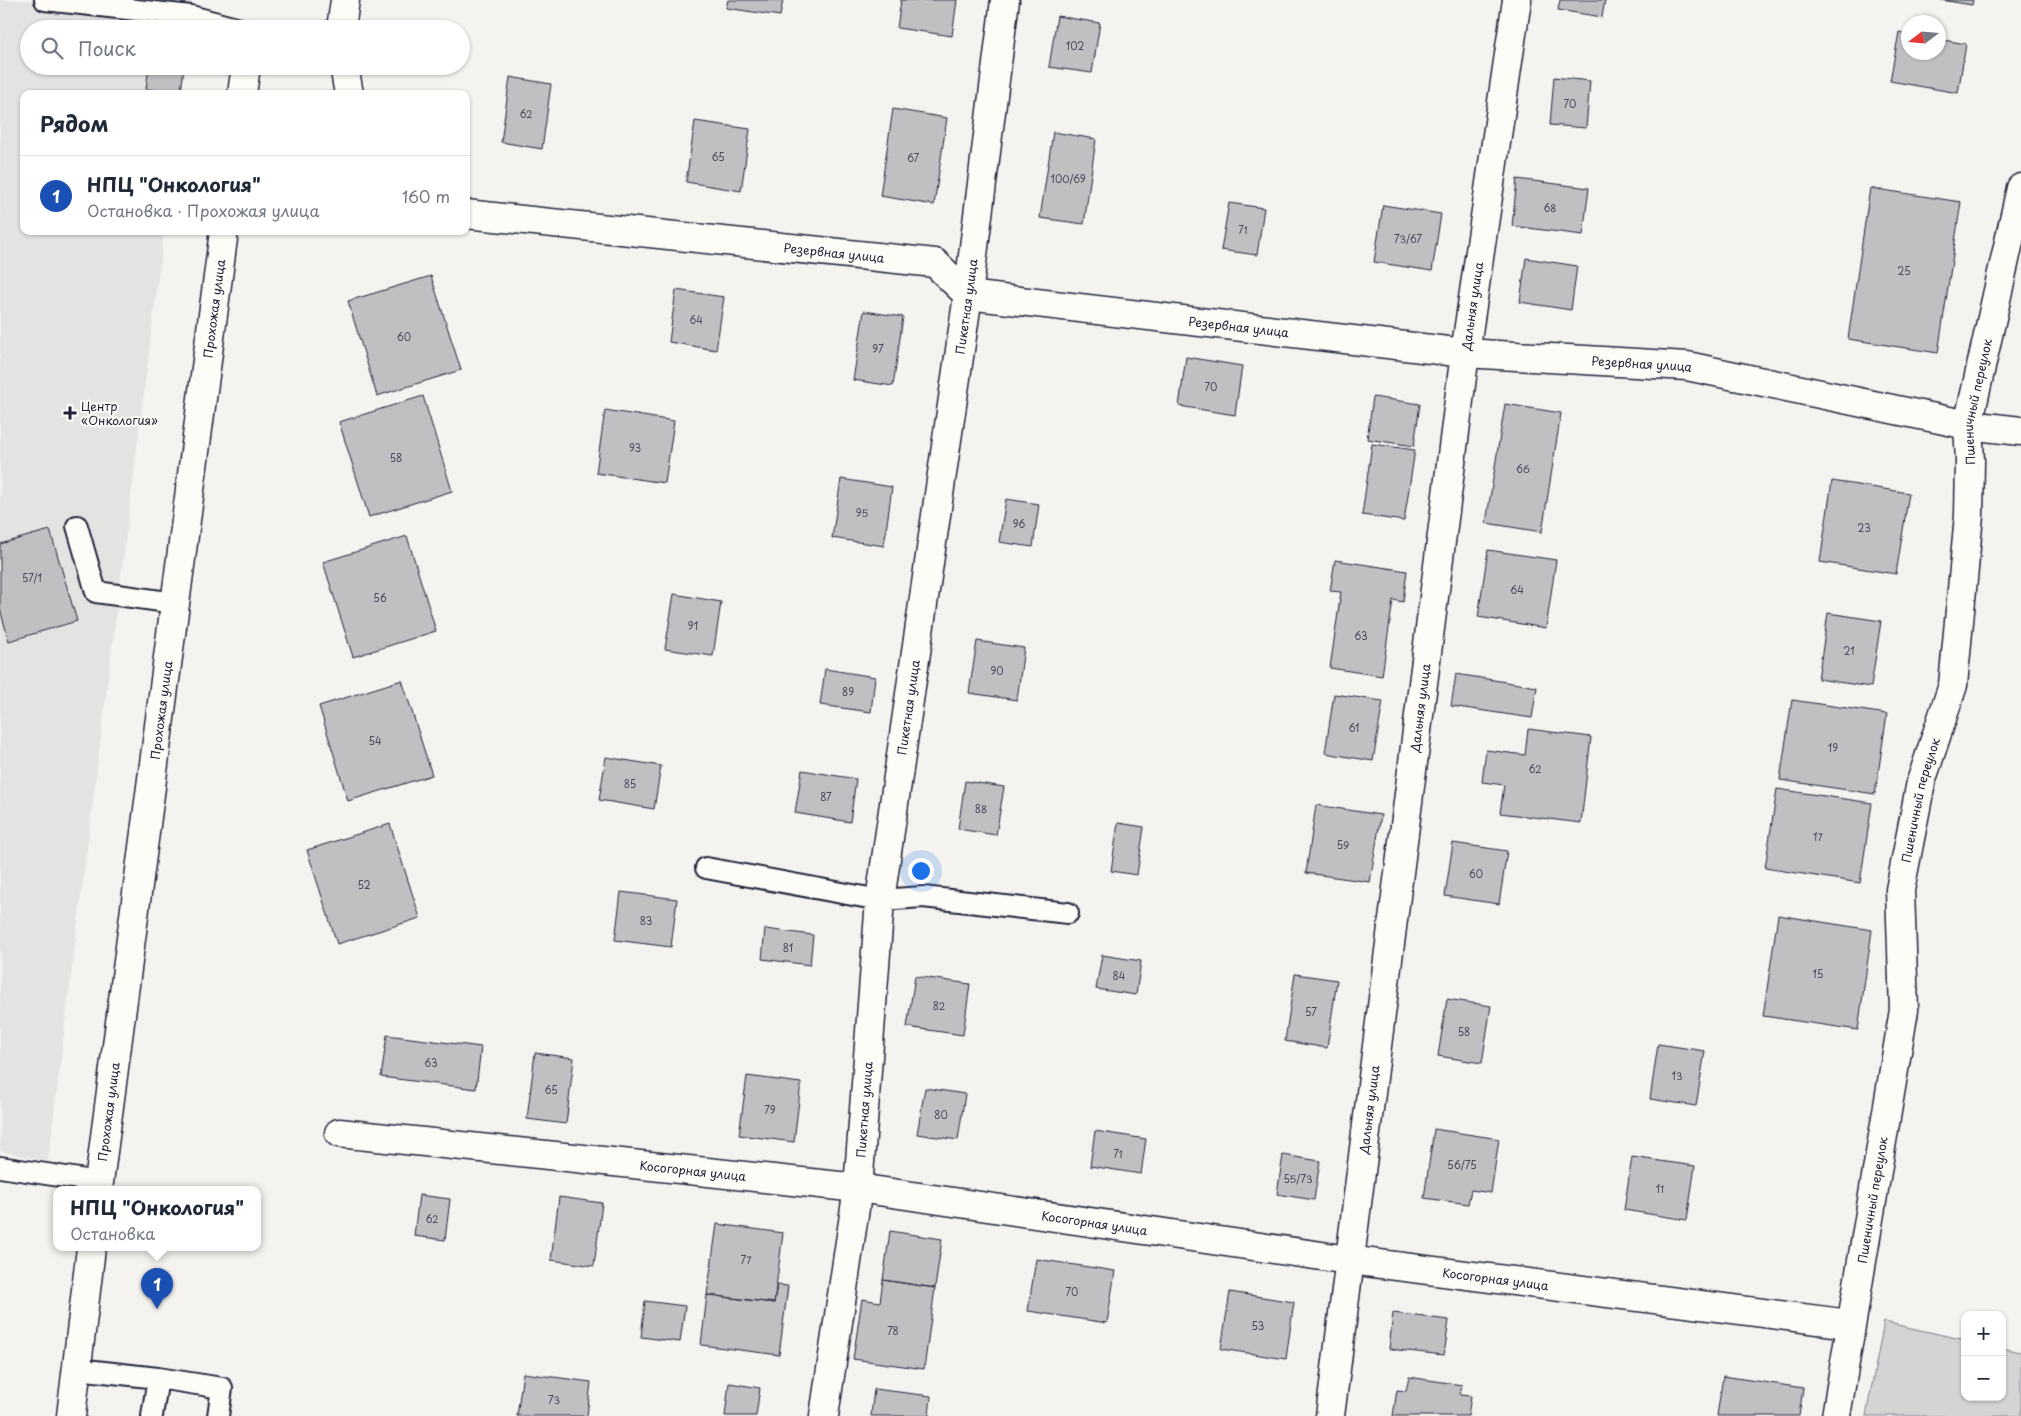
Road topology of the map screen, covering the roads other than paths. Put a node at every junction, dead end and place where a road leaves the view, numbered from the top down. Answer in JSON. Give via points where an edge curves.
{"nodes":[{"id":1,"x":45,"y":0,"type":"edge"},
{"id":2,"x":345,"y":0,"type":"edge"},
{"id":3,"x":1005,"y":0,"type":"edge"},
{"id":4,"x":1517,"y":0,"type":"edge"},
{"id":5,"x":207,"y":20,"type":"edge"},
{"id":6,"x":342,"y":20,"type":"edge"},
{"id":7,"x":245,"y":75,"type":"edge"},
{"id":8,"x":346,"y":75,"type":"edge"},
{"id":9,"x":243,"y":90,"type":"edge"},
{"id":10,"x":348,"y":90,"type":"edge"},
{"id":11,"x":2021,"y":188,"type":"edge"},
{"id":12,"x":470,"y":214,"type":"edge"},
{"id":13,"x":223,"y":235,"type":"edge"},
{"id":14,"x":968,"y":295,"type":"junction"},
{"id":15,"x":1465,"y":353,"type":"junction"},
{"id":16,"x":1968,"y":425,"type":"junction"},
{"id":17,"x":2021,"y":431,"type":"edge"},
{"id":18,"x":77,"y":526,"type":"dead end"},
{"id":19,"x":175,"y":603,"type":"junction"},
{"id":20,"x":706,"y":868,"type":"dead end"},
{"id":21,"x":880,"y":900,"type":"junction"},
{"id":22,"x":1068,"y":913,"type":"dead end"},
{"id":23,"x":339,"y":1133,"type":"dead end"},
{"id":24,"x":0,"y":1167,"type":"edge"},
{"id":25,"x":99,"y":1186,"type":"edge"},
{"id":26,"x":858,"y":1188,"type":"junction"},
{"id":27,"x":91,"y":1251,"type":"edge"},
{"id":28,"x":1349,"y":1260,"type":"junction"},
{"id":29,"x":1850,"y":1324,"type":"junction"},
{"id":30,"x":77,"y":1369,"type":"junction"},
{"id":31,"x":158,"y":1378,"type":"junction"},
{"id":32,"x":71,"y":1416,"type":"edge"},
{"id":33,"x":152,"y":1416,"type":"edge"},
{"id":34,"x":218,"y":1416,"type":"edge"},
{"id":35,"x":824,"y":1416,"type":"edge"},
{"id":36,"x":1330,"y":1416,"type":"edge"},
{"id":37,"x":1836,"y":1416,"type":"edge"}],
"edges":[{"from":1,"to":5,"type":"lane"},
{"from":2,"to":6,"type":"street"},
{"from":3,"to":14,"type":"street","name":"Пикетная улица"},
{"from":4,"to":15,"type":"street","name":"Дальняя улица"},
{"from":7,"to":9,"type":"street"},
{"from":8,"to":10,"type":"street"},
{"from":11,"to":16,"type":"street","name":"Пшеничный переулок"},
{"from":12,"to":14,"type":"street","name":"Резервная улица","via":[[935,263]]},
{"from":13,"to":19,"type":"street","name":"Прохожая улица"},
{"from":14,"to":15,"type":"street","name":"Резервная улица"},
{"from":14,"to":21,"type":"street","name":"Пикетная улица"},
{"from":15,"to":16,"type":"street","name":"Резервная улица","via":[[1687,366]]},
{"from":15,"to":28,"type":"street","name":"Дальняя улица"},
{"from":16,"to":17,"type":"street","name":"Резервная улица"},
{"from":16,"to":29,"type":"street","name":"Пшеничный переулок","via":[[1969,516],[1953,685],[1921,782],[1900,890],[1904,1010]]},
{"from":18,"to":19,"type":"lane","via":[[96,592]]},
{"from":19,"to":25,"type":"street","name":"Прохожая улица"},
{"from":20,"to":21,"type":"lane"},
{"from":21,"to":22,"type":"lane","via":[[923,897]]},
{"from":21,"to":26,"type":"street","name":"Пикетная улица"},
{"from":23,"to":26,"type":"street","name":"Косогорная улица"},
{"from":24,"to":25,"type":"lane"},
{"from":26,"to":28,"type":"street","name":"Косогорная улица"},
{"from":26,"to":35,"type":"street","name":"Пикетная улица"},
{"from":27,"to":30,"type":"street"},
{"from":28,"to":29,"type":"street","name":"Косогорная улица"},
{"from":28,"to":36,"type":"street","name":"Дальняя улица"},
{"from":29,"to":37,"type":"street","name":"Пшеничный переулок"},
{"from":30,"to":31,"type":"lane"},
{"from":30,"to":32,"type":"street"},
{"from":31,"to":33,"type":"lane"},
{"from":31,"to":34,"type":"lane","via":[[222,1388]]}]}
